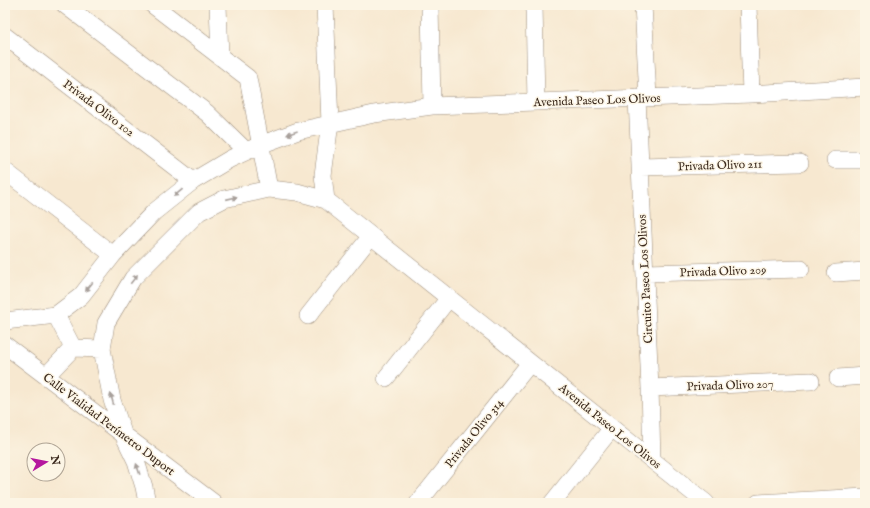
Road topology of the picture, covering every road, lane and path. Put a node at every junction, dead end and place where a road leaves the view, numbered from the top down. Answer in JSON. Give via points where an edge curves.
{"nodes":[{"id":1,"x":65,"y":5,"type":"edge"},
{"id":2,"x":153,"y":5,"type":"edge"},
{"id":3,"x":218,"y":5,"type":"edge"},
{"id":4,"x":325,"y":5,"type":"edge"},
{"id":5,"x":430,"y":5,"type":"edge"},
{"id":6,"x":534,"y":5,"type":"edge"},
{"id":7,"x":644,"y":5,"type":"edge"},
{"id":8,"x":748,"y":5,"type":"edge"},
{"id":9,"x":5,"y":36,"type":"edge"},
{"id":10,"x":220,"y":57,"type":"junction"},
{"id":11,"x":865,"y":88,"type":"edge"},
{"id":12,"x":751,"y":94,"type":"junction"},
{"id":13,"x":642,"y":97,"type":"junction"},
{"id":14,"x":536,"y":102,"type":"junction"},
{"id":15,"x":432,"y":106,"type":"junction"},
{"id":16,"x":330,"y":123,"type":"junction"},
{"id":17,"x":253,"y":148,"type":"junction"},
{"id":18,"x":835,"y":160,"type":"dead end"},
{"id":19,"x":865,"y":160,"type":"edge"},
{"id":20,"x":800,"y":163,"type":"dead end"},
{"id":21,"x":640,"y":167,"type":"junction"},
{"id":22,"x":5,"y":171,"type":"edge"},
{"id":23,"x":193,"y":180,"type":"junction"},
{"id":24,"x":269,"y":189,"type":"junction"},
{"id":25,"x":326,"y":200,"type":"junction"},
{"id":26,"x":371,"y":236,"type":"junction"},
{"id":27,"x":113,"y":255,"type":"junction"},
{"id":28,"x":801,"y":269,"type":"dead end"},
{"id":29,"x":865,"y":271,"type":"edge"},
{"id":30,"x":836,"y":272,"type":"dead end"},
{"id":31,"x":645,"y":273,"type":"junction"},
{"id":32,"x":449,"y":298,"type":"junction"},
{"id":33,"x":56,"y":315,"type":"junction"},
{"id":34,"x":308,"y":316,"type":"dead end"},
{"id":35,"x":5,"y":321,"type":"edge"},
{"id":36,"x":5,"y":345,"type":"edge"},
{"id":37,"x":73,"y":348,"type":"junction"},
{"id":38,"x":102,"y":350,"type":"junction"},
{"id":39,"x":530,"y":363,"type":"junction"},
{"id":40,"x":46,"y":376,"type":"junction"},
{"id":41,"x":865,"y":376,"type":"edge"},
{"id":42,"x":386,"y":378,"type":"dead end"},
{"id":43,"x":838,"y":378,"type":"dead end"},
{"id":44,"x":811,"y":382,"type":"dead end"},
{"id":45,"x":650,"y":388,"type":"junction"},
{"id":46,"x":612,"y":428,"type":"junction"},
{"id":47,"x":124,"y":436,"type":"junction"},
{"id":48,"x":652,"y":460,"type":"junction"},
{"id":49,"x":865,"y":497,"type":"edge"},
{"id":50,"x":689,"y":498,"type":"edge"},
{"id":51,"x":147,"y":503,"type":"edge"},
{"id":52,"x":214,"y":503,"type":"edge"},
{"id":53,"x":418,"y":503,"type":"edge"},
{"id":54,"x":552,"y":503,"type":"edge"},
{"id":55,"x":706,"y":503,"type":"edge"},
{"id":56,"x":758,"y":503,"type":"edge"}],
"edges":[{"from":1,"to":17,"type":"street"},
{"from":2,"to":10,"type":"street"},
{"from":3,"to":10,"type":"street"},
{"from":4,"to":16,"type":"street"},
{"from":5,"to":15,"type":"street"},
{"from":6,"to":14,"type":"street"},
{"from":7,"to":13,"type":"street","name":"Circuito Paseo Los Olivos"},
{"from":8,"to":12,"type":"street"},
{"from":9,"to":23,"type":"street","name":"Privada Olivo 102"},
{"from":10,"to":17,"type":"street","via":[[248,78]]},
{"from":11,"to":12,"type":"street","name":"Avenida Paseo Los Olivos"},
{"from":12,"to":13,"type":"street","name":"Avenida Paseo Los Olivos"},
{"from":13,"to":14,"type":"street","name":"Avenida Paseo Los Olivos"},
{"from":13,"to":21,"type":"street","name":"Circuito Paseo Los Olivos"},
{"from":14,"to":15,"type":"street","name":"Avenida Paseo Los Olivos"},
{"from":15,"to":16,"type":"street","name":"Avenida Paseo Los Olivos"},
{"from":16,"to":17,"type":"street","name":"Avenida Paseo Los Olivos","one_way":true,"via":[[298,131]]},
{"from":16,"to":25,"type":"street","via":[[323,175]]},
{"from":17,"to":23,"type":"street","name":"Avenida Paseo Los Olivos"},
{"from":17,"to":24,"type":"street"},
{"from":18,"to":19,"type":"street"},
{"from":20,"to":21,"type":"street","name":"Privada Olivo 211"},
{"from":21,"to":31,"type":"street","name":"Circuito Paseo Los Olivos"},
{"from":22,"to":27,"type":"street"},
{"from":23,"to":27,"type":"street","name":"Avenida Paseo Los Olivos","one_way":true,"via":[[154,212]]},
{"from":24,"to":25,"type":"street","name":"Avenida Paseo Los Olivos","via":[[297,192]]},
{"from":38,"to":24,"type":"street","name":"Avenida Paseo Los Olivos","one_way":true,"via":[[106,323],[134,278],[199,212],[224,200]]},
{"from":25,"to":26,"type":"street","name":"Avenida Paseo Los Olivos"},
{"from":26,"to":32,"type":"street","name":"Avenida Paseo Los Olivos"},
{"from":26,"to":34,"type":"street"},
{"from":27,"to":33,"type":"street","name":"Avenida Paseo Los Olivos","one_way":true,"via":[[81,296]]},
{"from":28,"to":31,"type":"street","name":"Privada Olivo 209"},
{"from":29,"to":30,"type":"street"},
{"from":31,"to":45,"type":"street","name":"Circuito Paseo Los Olivos"},
{"from":32,"to":39,"type":"street","name":"Avenida Paseo Los Olivos"},
{"from":32,"to":42,"type":"street"},
{"from":33,"to":35,"type":"street"},
{"from":33,"to":37,"type":"street"},
{"from":36,"to":40,"type":"street","name":"Calle Vialidad Perímetro Duport"},
{"from":37,"to":38,"type":"street"},
{"from":37,"to":40,"type":"street"},
{"from":47,"to":38,"type":"street","name":"Avenida Paseo Los Olivos","one_way":true,"via":[[112,400]]},
{"from":39,"to":46,"type":"street","name":"Avenida Paseo Los Olivos"},
{"from":39,"to":53,"type":"street","name":"Privada Olivo 314"},
{"from":40,"to":47,"type":"street","name":"Calle Vialidad Perímetro Duport"},
{"from":41,"to":43,"type":"street"},
{"from":44,"to":45,"type":"street","name":"Privada Olivo 207"},
{"from":45,"to":48,"type":"street","name":"Circuito Paseo Los Olivos"},
{"from":46,"to":48,"type":"street","name":"Avenida Paseo Los Olivos"},
{"from":46,"to":54,"type":"street"},
{"from":51,"to":47,"type":"street","name":"Avenida Paseo Los Olivos","one_way":true,"via":[[136,461]]},
{"from":47,"to":52,"type":"street","name":"Calle Vialidad Perímetro Duport"},
{"from":48,"to":50,"type":"street","name":"Avenida Paseo Los Olivos"},
{"from":49,"to":56,"type":"street"},
{"from":50,"to":55,"type":"street","name":"Avenida Paseo Los Olivos"}]}
